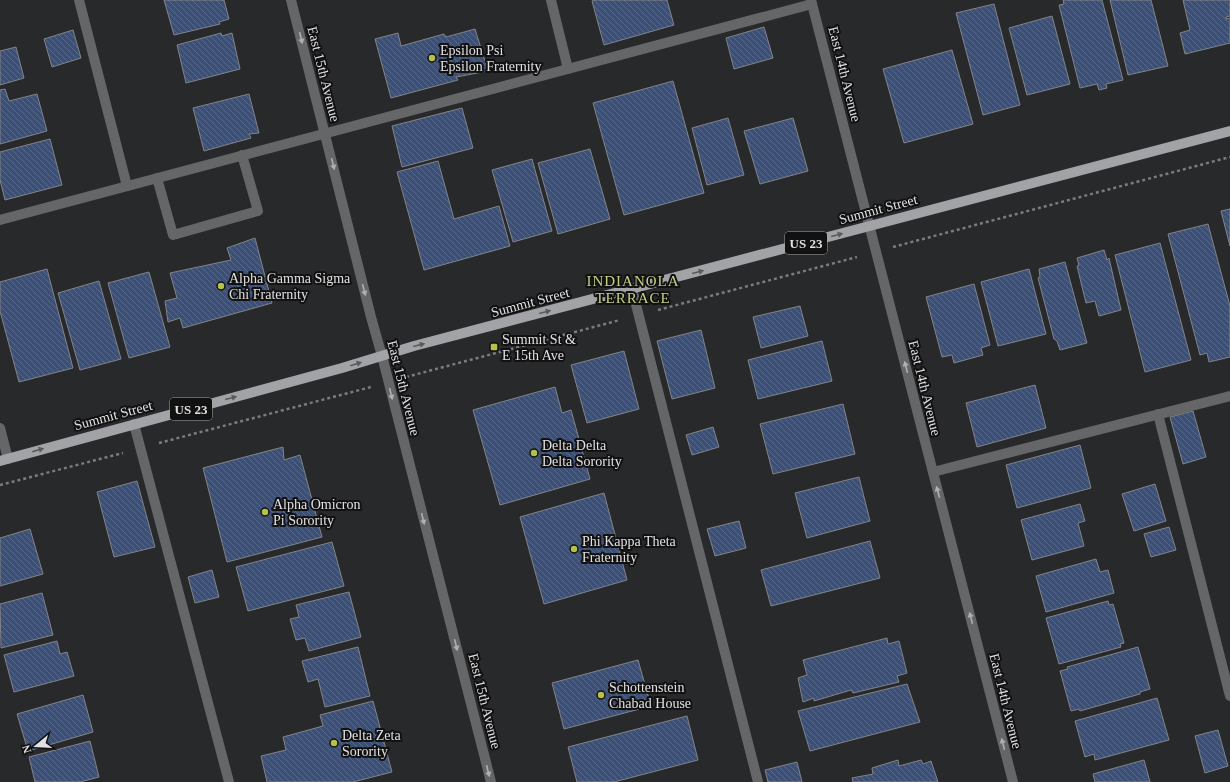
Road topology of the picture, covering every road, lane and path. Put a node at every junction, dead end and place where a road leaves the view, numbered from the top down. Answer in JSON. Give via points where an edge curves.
{"nodes":[{"id":1,"x":79,"y":0,"type":"edge"},
{"id":2,"x":291,"y":0,"type":"edge"},
{"id":3,"x":551,"y":0,"type":"edge"},
{"id":4,"x":812,"y":2,"type":"edge"},
{"id":5,"x":568,"y":69,"type":"junction"},
{"id":6,"x":1230,"y":131,"type":"edge"},
{"id":7,"x":325,"y":133,"type":"junction"},
{"id":8,"x":242,"y":155,"type":"junction"},
{"id":9,"x":1230,"y":157,"type":"edge"},
{"id":10,"x":157,"y":178,"type":"junction"},
{"id":11,"x":127,"y":186,"type":"junction"},
{"id":12,"x":0,"y":220,"type":"edge"},
{"id":13,"x":869,"y":226,"type":"junction"},
{"id":14,"x":876,"y":252,"type":"junction"},
{"id":15,"x":632,"y":289,"type":"junction"},
{"id":16,"x":639,"y":315,"type":"junction"},
{"id":17,"x":382,"y":356,"type":"junction"},
{"id":18,"x":388,"y":382,"type":"junction"},
{"id":19,"x":1230,"y":396,"type":"edge"},
{"id":20,"x":1158,"y":414,"type":"junction"},
{"id":21,"x":134,"y":424,"type":"junction"},
{"id":22,"x":0,"y":428,"type":"edge"},
{"id":23,"x":140,"y":448,"type":"junction"},
{"id":24,"x":4,"y":460,"type":"edge"},
{"id":25,"x":933,"y":472,"type":"junction"},
{"id":26,"x":0,"y":485,"type":"edge"},
{"id":27,"x":1230,"y":696,"type":"edge"},
{"id":28,"x":229,"y":782,"type":"edge"},
{"id":29,"x":491,"y":782,"type":"edge"},
{"id":30,"x":758,"y":782,"type":"edge"},
{"id":31,"x":1013,"y":782,"type":"edge"}],
"edges":[{"from":1,"to":11,"type":"street"},
{"from":2,"to":7,"type":"street","name":"East 15th Avenue","one_way":true},
{"from":3,"to":5,"type":"street"},
{"from":4,"to":5,"type":"street"},
{"from":4,"to":13,"type":"street","name":"East 14th Avenue"},
{"from":5,"to":7,"type":"street"},
{"from":6,"to":13,"type":"main road","name":"Summit Street","number":"US 23"},
{"from":7,"to":8,"type":"street"},
{"from":7,"to":17,"type":"street","name":"East 15th Avenue","one_way":true},
{"from":8,"to":10,"type":"street"},
{"from":8,"to":10,"type":"street","via":[[258,211],[173,235]]},
{"from":9,"to":14,"type":"path"},
{"from":10,"to":11,"type":"street"},
{"from":11,"to":12,"type":"street"},
{"from":13,"to":14,"type":"street","name":"East 14th Avenue"},
{"from":15,"to":13,"type":"main road","name":"Summit Street","number":"US 23","one_way":true},
{"from":14,"to":16,"type":"path"},
{"from":25,"to":14,"type":"street","name":"East 14th Avenue","one_way":true},
{"from":15,"to":16,"type":"street"},
{"from":17,"to":15,"type":"main road","name":"Summit Street","number":"US 23","one_way":true},
{"from":16,"to":18,"type":"path"},
{"from":16,"to":30,"type":"street"},
{"from":17,"to":18,"type":"street","name":"East 15th Avenue"},
{"from":21,"to":17,"type":"main road","name":"Summit Street","number":"US 23","one_way":true},
{"from":18,"to":23,"type":"path"},
{"from":18,"to":29,"type":"street","name":"East 15th Avenue","one_way":true},
{"from":19,"to":20,"type":"street"},
{"from":20,"to":25,"type":"street"},
{"from":20,"to":27,"type":"street"},
{"from":21,"to":23,"type":"street"},
{"from":24,"to":21,"type":"main road","name":"Summit Street","number":"US 23","one_way":true},
{"from":22,"to":24,"type":"street"},
{"from":23,"to":26,"type":"path"},
{"from":23,"to":28,"type":"street"},
{"from":31,"to":25,"type":"street","name":"East 14th Avenue","one_way":true}]}
